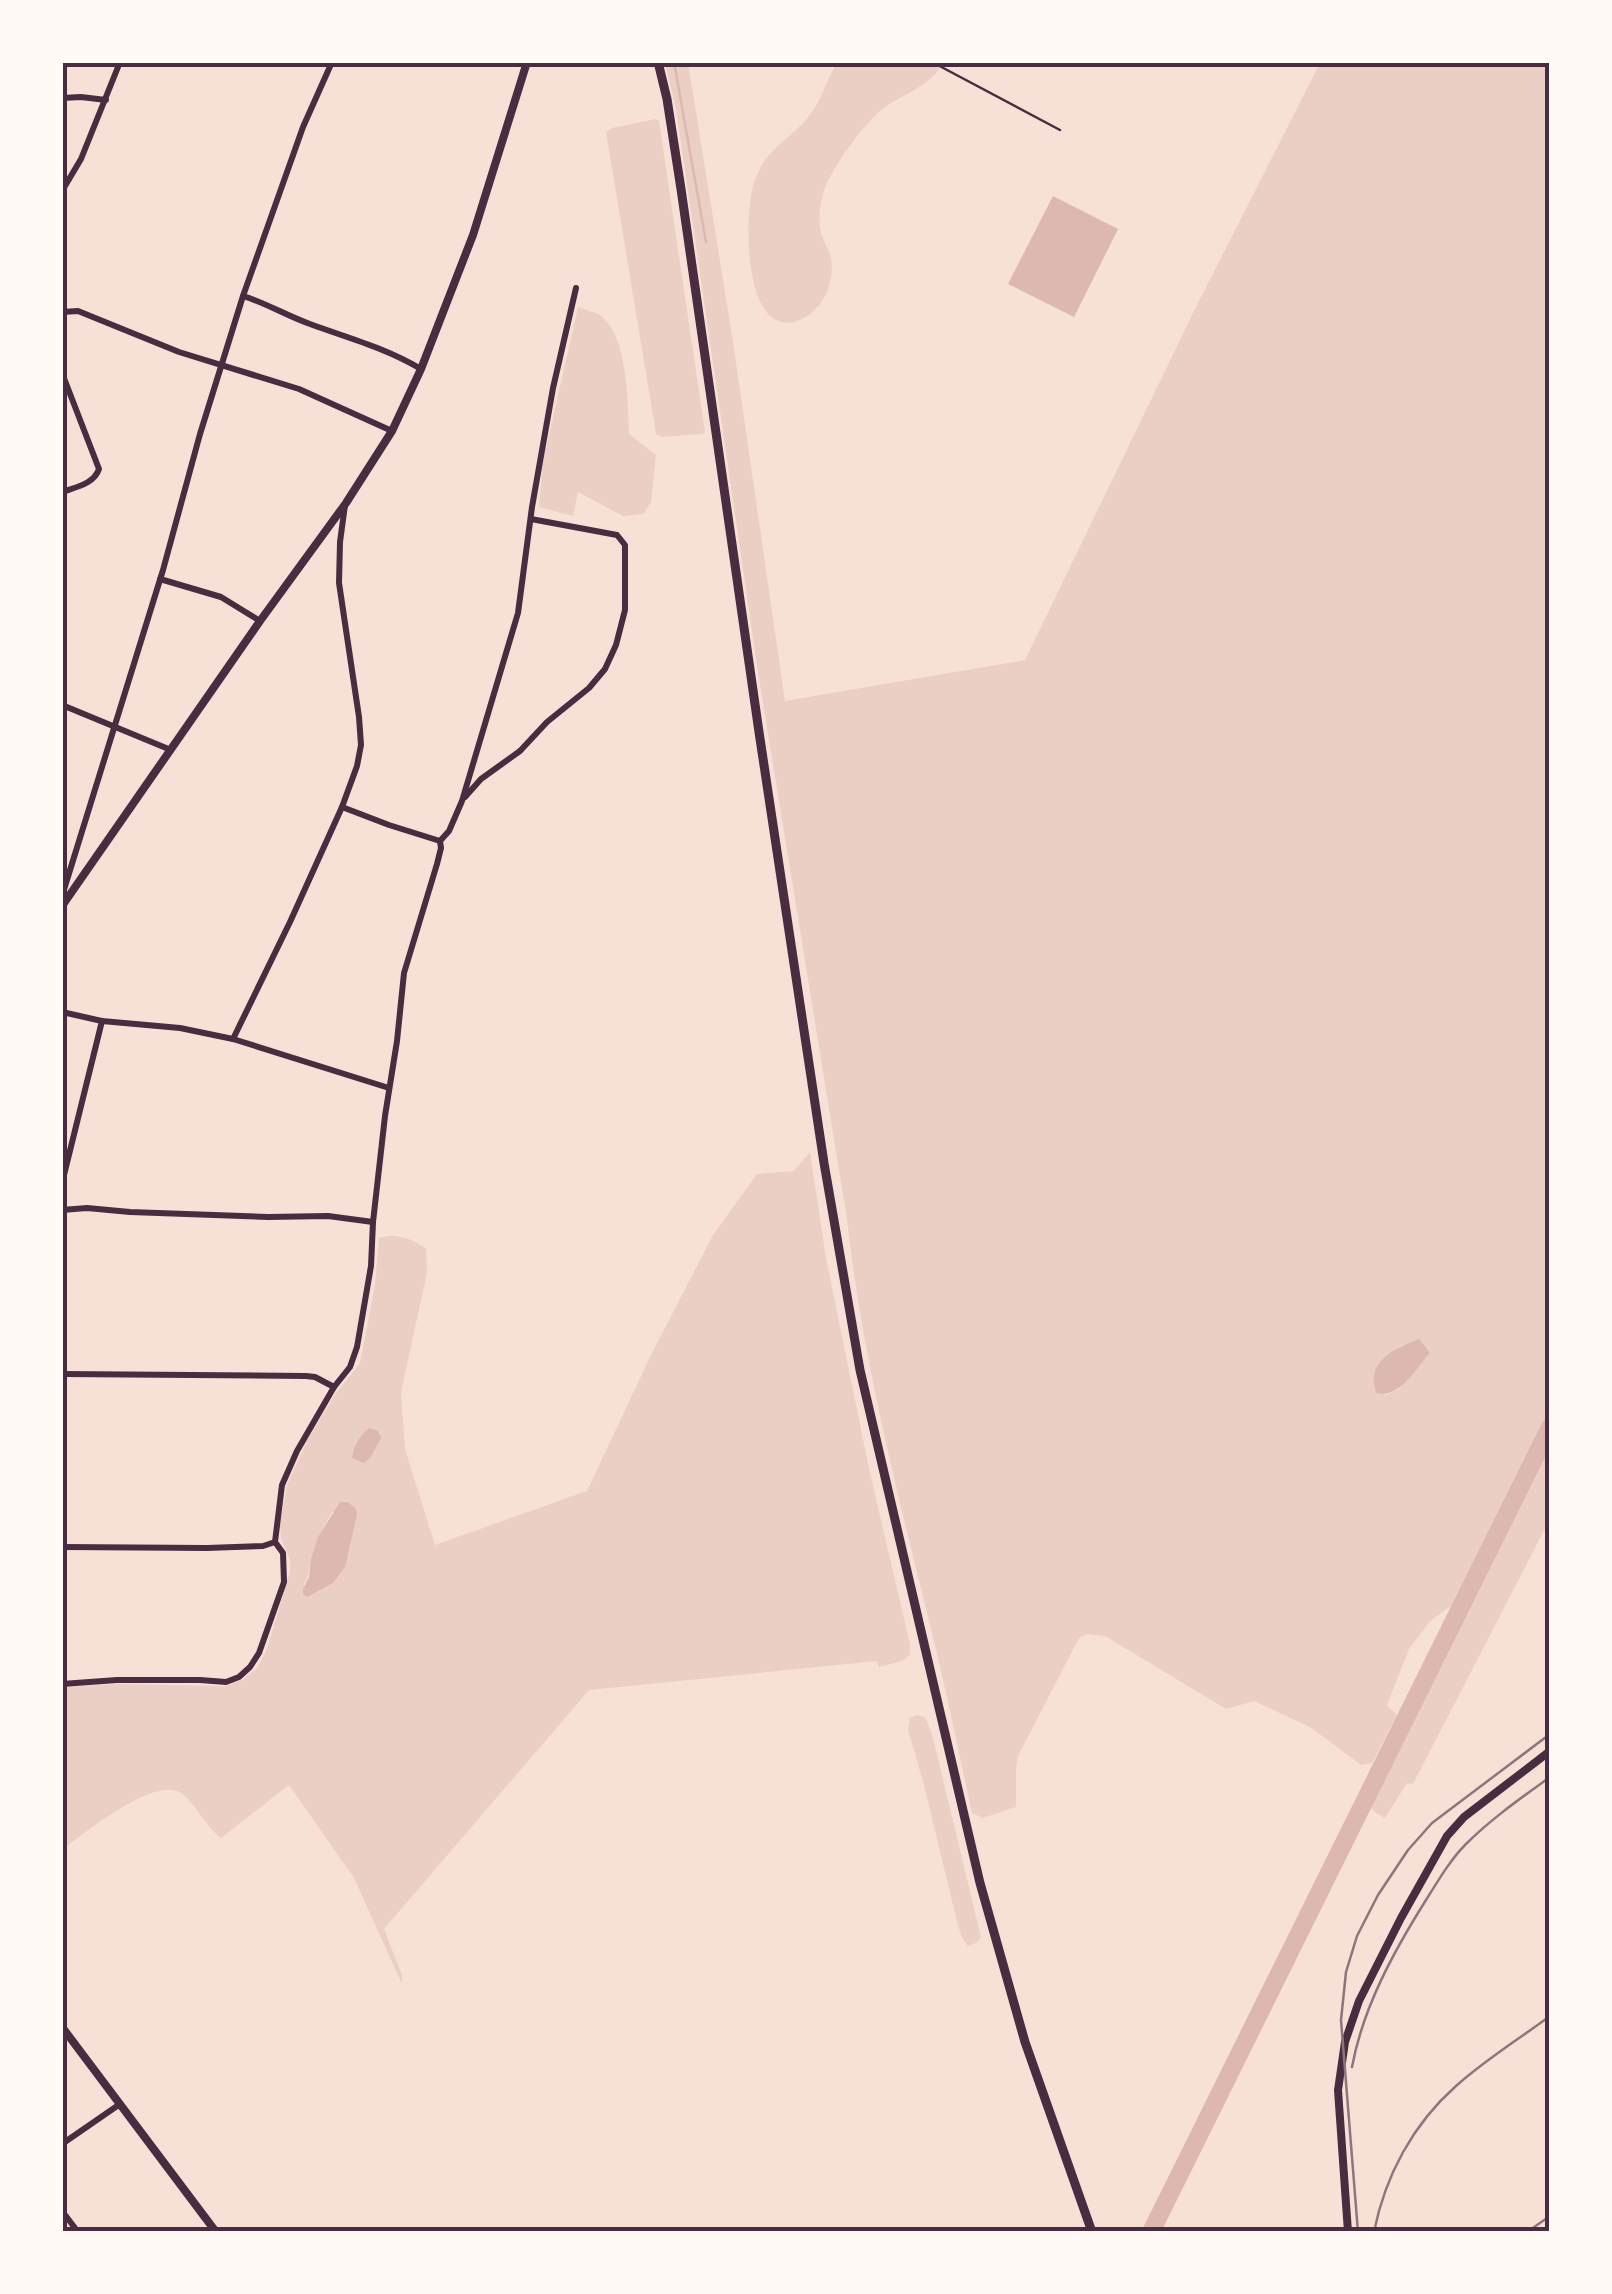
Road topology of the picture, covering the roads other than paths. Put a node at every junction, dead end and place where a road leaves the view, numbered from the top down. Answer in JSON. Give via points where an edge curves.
{"nodes":[{"id":1,"x":120,"y":62,"type":"edge"},
{"id":2,"x":332,"y":62,"type":"edge"},
{"id":3,"x":527,"y":62,"type":"edge"},
{"id":4,"x":658,"y":62,"type":"edge"},
{"id":5,"x":932,"y":62,"type":"edge"},
{"id":6,"x":62,"y":98,"type":"edge"},
{"id":7,"x":106,"y":100,"type":"junction"},
{"id":8,"x":1060,"y":130,"type":"dead end"},
{"id":9,"x":62,"y":191,"type":"edge"},
{"id":10,"x":576,"y":288,"type":"dead end"},
{"id":11,"x":243,"y":296,"type":"junction"},
{"id":12,"x":62,"y":312,"type":"edge"},
{"id":13,"x":221,"y":366,"type":"junction"},
{"id":14,"x":422,"y":369,"type":"junction"},
{"id":15,"x":62,"y":374,"type":"edge"},
{"id":16,"x":392,"y":431,"type":"junction"},
{"id":17,"x":62,"y":492,"type":"edge"},
{"id":18,"x":346,"y":503,"type":"junction"},
{"id":19,"x":531,"y":519,"type":"junction"},
{"id":20,"x":160,"y":579,"type":"junction"},
{"id":21,"x":260,"y":621,"type":"junction"},
{"id":22,"x":62,"y":705,"type":"edge"},
{"id":23,"x":115,"y":725,"type":"junction"},
{"id":24,"x":172,"y":750,"type":"junction"},
{"id":25,"x":462,"y":801,"type":"junction"},
{"id":26,"x":342,"y":806,"type":"junction"},
{"id":27,"x":440,"y":841,"type":"junction"},
{"id":28,"x":62,"y":896,"type":"edge"},
{"id":29,"x":62,"y":906,"type":"edge"},
{"id":30,"x":62,"y":1012,"type":"edge"},
{"id":31,"x":102,"y":1020,"type":"junction"},
{"id":32,"x":233,"y":1039,"type":"junction"},
{"id":33,"x":389,"y":1088,"type":"junction"},
{"id":34,"x":63,"y":1185,"type":"edge"},
{"id":35,"x":62,"y":1210,"type":"edge"},
{"id":36,"x":374,"y":1222,"type":"junction"},
{"id":37,"x":62,"y":1374,"type":"edge"},
{"id":38,"x":334,"y":1387,"type":"junction"},
{"id":39,"x":274,"y":1542,"type":"junction"},
{"id":40,"x":62,"y":1547,"type":"edge"},
{"id":41,"x":62,"y":1684,"type":"edge"},
{"id":42,"x":1550,"y":1751,"type":"edge"},
{"id":43,"x":62,"y":2027,"type":"edge"},
{"id":44,"x":120,"y":2104,"type":"junction"},
{"id":45,"x":62,"y":2144,"type":"edge"},
{"id":46,"x":62,"y":2211,"type":"edge"},
{"id":47,"x":78,"y":2232,"type":"edge"},
{"id":48,"x":216,"y":2232,"type":"edge"},
{"id":49,"x":1092,"y":2232,"type":"edge"},
{"id":50,"x":1348,"y":2232,"type":"edge"}],
"edges":[{"from":1,"to":7,"type":"street"},
{"from":2,"to":11,"type":"street"},
{"from":3,"to":14,"type":"street"},
{"from":4,"to":49,"type":"main road","via":[[860,1370],[1002,1964]]},
{"from":5,"to":8,"type":"lane"},
{"from":6,"to":7,"type":"street"},
{"from":7,"to":9,"type":"street"},
{"from":10,"to":19,"type":"street"},
{"from":11,"to":13,"type":"street"},
{"from":11,"to":14,"type":"street"},
{"from":12,"to":13,"type":"street","via":[[78,311]]},
{"from":13,"to":16,"type":"street","via":[[300,389]]},
{"from":13,"to":20,"type":"street"},
{"from":14,"to":16,"type":"street"},
{"from":15,"to":17,"type":"street","via":[[98,464],[90,481]]},
{"from":16,"to":18,"type":"street"},
{"from":18,"to":21,"type":"street"},
{"from":18,"to":26,"type":"street","via":[[339,583],[361,745]]},
{"from":19,"to":25,"type":"street","via":[[518,614]]},
{"from":19,"to":25,"type":"street","via":[[622,539],[625,610],[616,646],[589,688]]},
{"from":20,"to":21,"type":"street","via":[[221,598]]},
{"from":20,"to":23,"type":"street"},
{"from":21,"to":24,"type":"street"},
{"from":22,"to":23,"type":"street"},
{"from":23,"to":24,"type":"street"},
{"from":23,"to":28,"type":"street"},
{"from":24,"to":29,"type":"street"},
{"from":25,"to":27,"type":"street"},
{"from":26,"to":27,"type":"street"},
{"from":26,"to":32,"type":"street"},
{"from":27,"to":33,"type":"street","via":[[404,973]]},
{"from":30,"to":31,"type":"street"},
{"from":31,"to":32,"type":"street"},
{"from":31,"to":34,"type":"street"},
{"from":32,"to":33,"type":"street"},
{"from":33,"to":36,"type":"street"},
{"from":35,"to":36,"type":"street"},
{"from":36,"to":38,"type":"street","via":[[357,1346]]},
{"from":37,"to":38,"type":"street","via":[[315,1376]]},
{"from":38,"to":39,"type":"street","via":[[282,1486]]},
{"from":39,"to":40,"type":"street"},
{"from":39,"to":41,"type":"street","via":[[283,1552],[284,1582],[264,1644],[239,1678]]},
{"from":42,"to":50,"type":"street","via":[[1447,1836],[1359,2001],[1338,2090]]},
{"from":43,"to":44,"type":"street"},
{"from":44,"to":45,"type":"street"},
{"from":44,"to":48,"type":"street"},
{"from":46,"to":47,"type":"street"}]}
